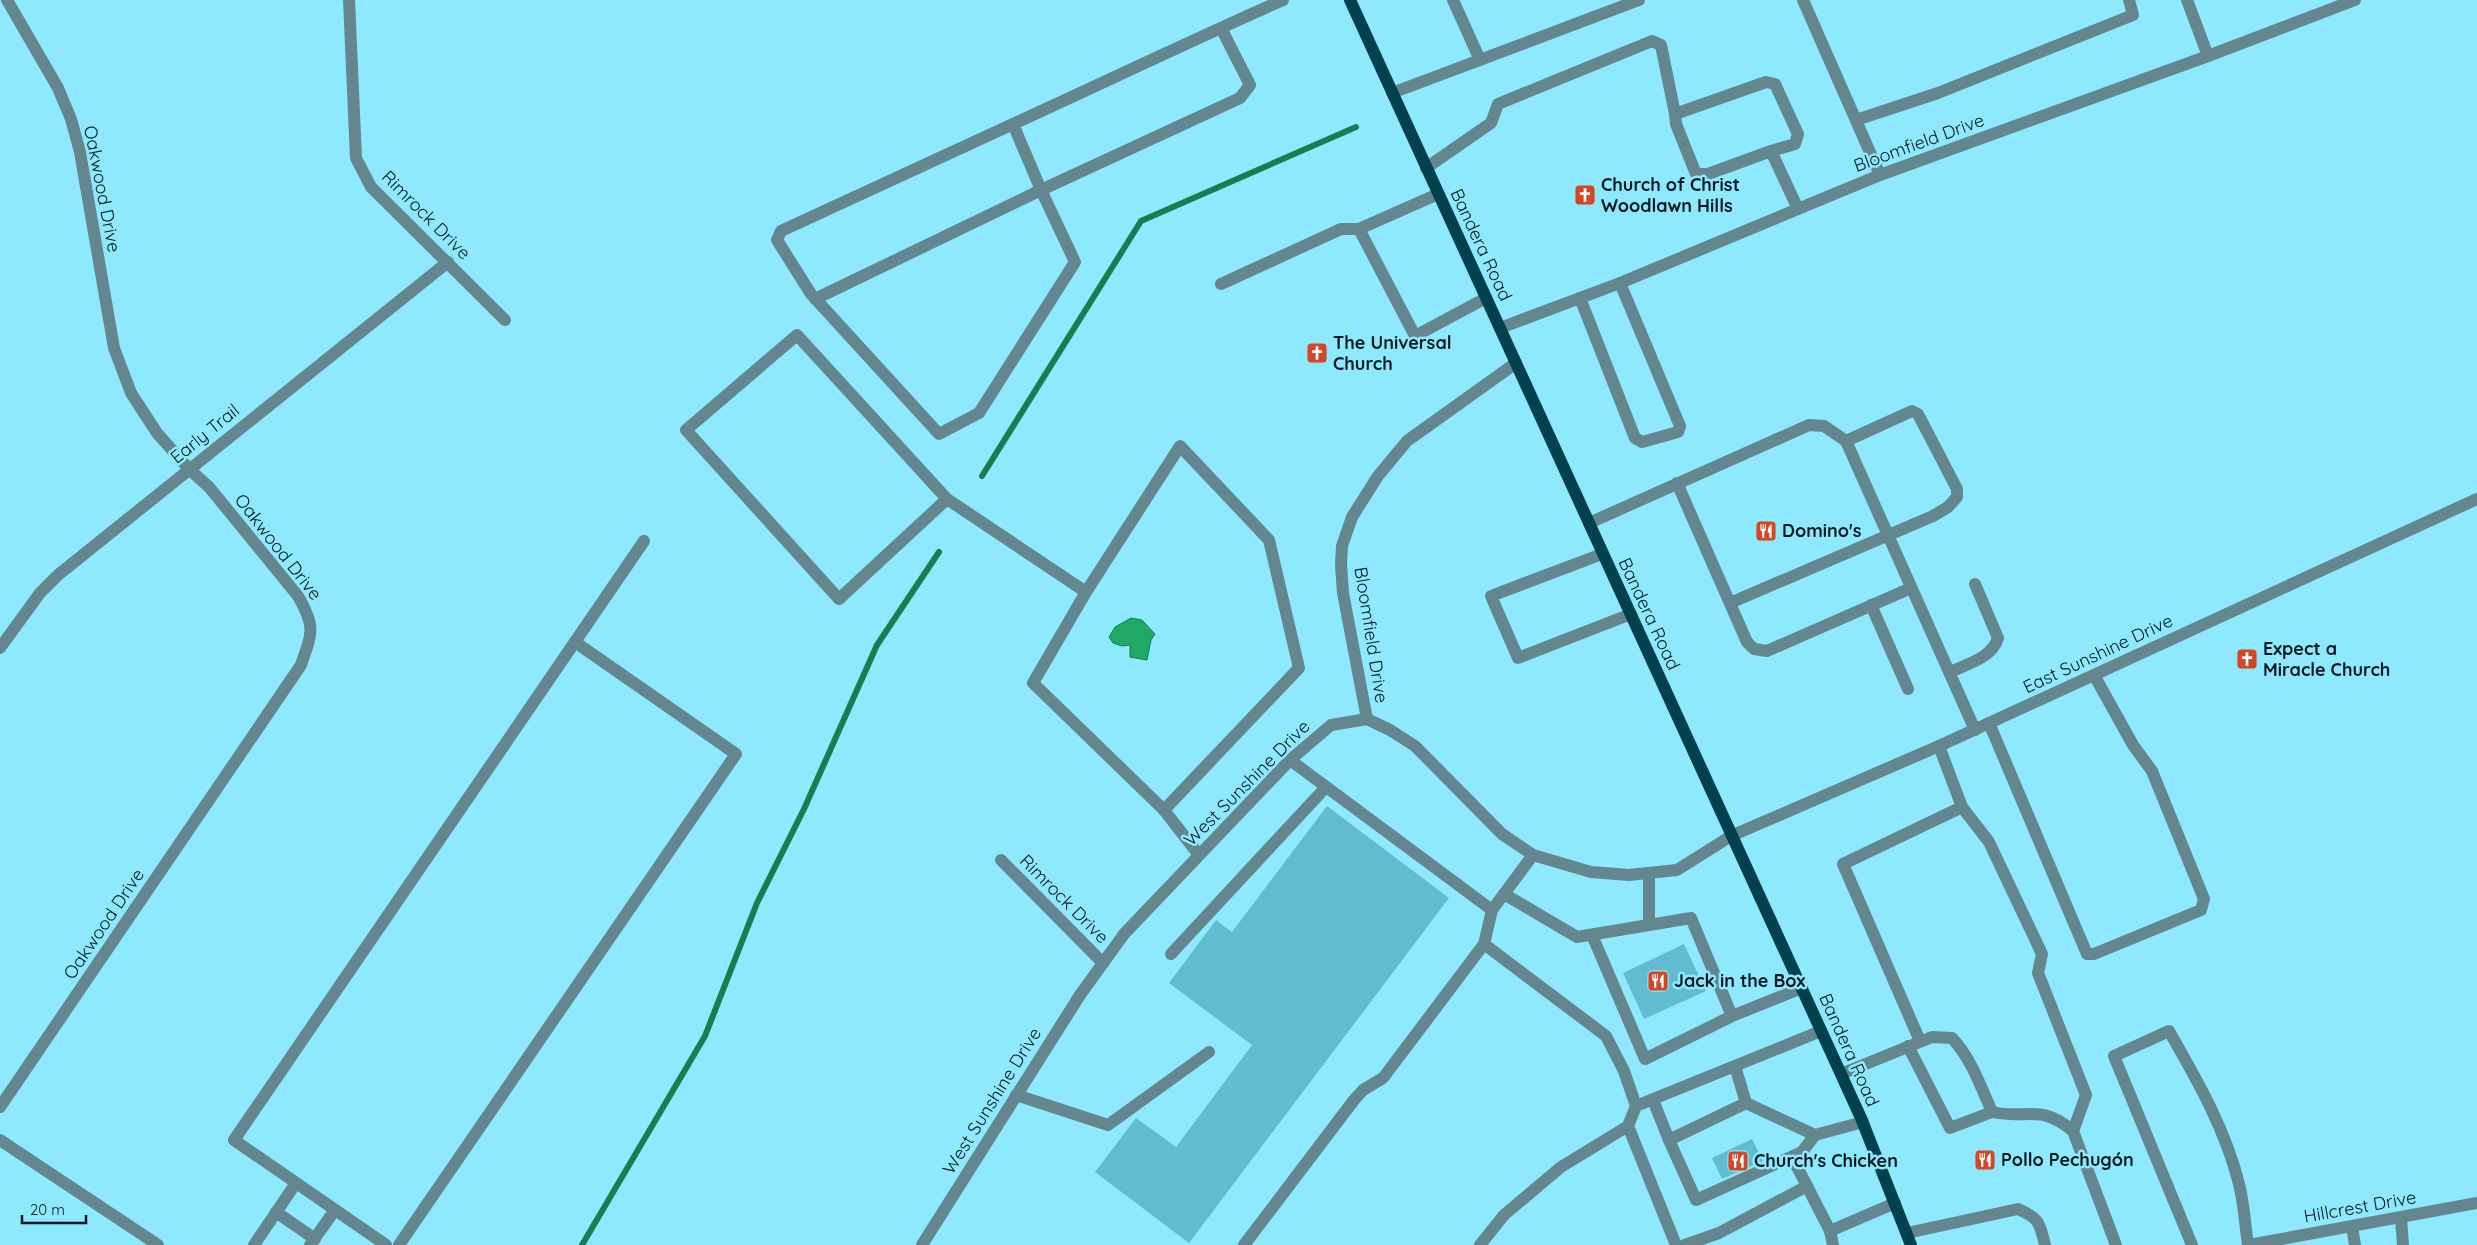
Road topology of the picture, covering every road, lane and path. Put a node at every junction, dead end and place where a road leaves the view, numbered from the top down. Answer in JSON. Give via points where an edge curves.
{"nodes":[{"id":1,"x":7,"y":0,"type":"edge"},
{"id":2,"x":350,"y":0,"type":"edge"},
{"id":3,"x":1283,"y":0,"type":"edge"},
{"id":4,"x":1350,"y":0,"type":"edge"},
{"id":5,"x":1453,"y":0,"type":"edge"},
{"id":6,"x":1639,"y":0,"type":"edge"},
{"id":7,"x":1803,"y":0,"type":"edge"},
{"id":8,"x":2129,"y":0,"type":"edge"},
{"id":9,"x":2186,"y":0,"type":"edge"},
{"id":10,"x":2355,"y":0,"type":"edge"},
{"id":11,"x":1221,"y":28,"type":"junction"},
{"id":12,"x":2208,"y":56,"type":"junction"},
{"id":13,"x":1480,"y":60,"type":"junction"},
{"id":14,"x":1392,"y":93,"type":"junction"},
{"id":15,"x":1675,"y":114,"type":"junction"},
{"id":16,"x":1856,"y":120,"type":"junction"},
{"id":17,"x":1013,"y":124,"type":"junction"},
{"id":18,"x":1771,"y":152,"type":"junction"},
{"id":19,"x":1426,"y":168,"type":"junction"},
{"id":20,"x":1880,"y":175,"type":"junction"},
{"id":21,"x":1041,"y":190,"type":"junction"},
{"id":22,"x":1438,"y":194,"type":"junction"},
{"id":23,"x":1798,"y":209,"type":"junction"},
{"id":24,"x":1359,"y":229,"type":"junction"},
{"id":25,"x":448,"y":262,"type":"junction"},
{"id":26,"x":1620,"y":283,"type":"junction"},
{"id":27,"x":1220,"y":284,"type":"dead end"},
{"id":28,"x":1486,"y":298,"type":"junction"},
{"id":29,"x":1580,"y":298,"type":"junction"},
{"id":30,"x":815,"y":299,"type":"junction"},
{"id":31,"x":505,"y":320,"type":"dead end"},
{"id":32,"x":1500,"y":328,"type":"junction"},
{"id":33,"x":1516,"y":363,"type":"junction"},
{"id":34,"x":1846,"y":441,"type":"junction"},
{"id":35,"x":189,"y":469,"type":"junction"},
{"id":36,"x":1676,"y":483,"type":"junction"},
{"id":37,"x":947,"y":499,"type":"junction"},
{"id":38,"x":2477,"y":499,"type":"edge"},
{"id":39,"x":1589,"y":523,"type":"junction"},
{"id":40,"x":1887,"y":535,"type":"junction"},
{"id":41,"x":644,"y":540,"type":"dead end"},
{"id":42,"x":1602,"y":554,"type":"junction"},
{"id":43,"x":1975,"y":584,"type":"dead end"},
{"id":44,"x":1911,"y":588,"type":"junction"},
{"id":45,"x":1086,"y":592,"type":"junction"},
{"id":46,"x":1730,"y":603,"type":"junction"},
{"id":47,"x":1871,"y":605,"type":"junction"},
{"id":48,"x":1630,"y":614,"type":"junction"},
{"id":49,"x":575,"y":642,"type":"junction"},
{"id":50,"x":0,"y":648,"type":"edge"},
{"id":51,"x":1950,"y":672,"type":"junction"},
{"id":52,"x":2094,"y":676,"type":"junction"},
{"id":53,"x":1908,"y":690,"type":"dead end"},
{"id":54,"x":1367,"y":719,"type":"junction"},
{"id":55,"x":1989,"y":723,"type":"junction"},
{"id":56,"x":1975,"y":730,"type":"junction"},
{"id":57,"x":1939,"y":746,"type":"junction"},
{"id":58,"x":1290,"y":760,"type":"junction"},
{"id":59,"x":1326,"y":787,"type":"junction"},
{"id":60,"x":1962,"y":807,"type":"junction"},
{"id":61,"x":1164,"y":810,"type":"junction"},
{"id":62,"x":1731,"y":836,"type":"junction"},
{"id":63,"x":1200,"y":855,"type":"junction"},
{"id":64,"x":1533,"y":855,"type":"junction"},
{"id":65,"x":1001,"y":860,"type":"dead end"},
{"id":66,"x":1649,"y":874,"type":"junction"},
{"id":67,"x":1504,"y":894,"type":"junction"},
{"id":68,"x":1492,"y":910,"type":"junction"},
{"id":69,"x":1649,"y":925,"type":"junction"},
{"id":70,"x":1592,"y":935,"type":"junction"},
{"id":71,"x":1484,"y":944,"type":"junction"},
{"id":72,"x":1171,"y":954,"type":"dead end"},
{"id":73,"x":1103,"y":963,"type":"junction"},
{"id":74,"x":1802,"y":988,"type":"junction"},
{"id":75,"x":1732,"y":1016,"type":"junction"},
{"id":76,"x":1821,"y":1031,"type":"junction"},
{"id":77,"x":1914,"y":1044,"type":"junction"},
{"id":78,"x":1208,"y":1052,"type":"dead end"},
{"id":79,"x":1735,"y":1066,"type":"junction"},
{"id":80,"x":1841,"y":1074,"type":"junction"},
{"id":81,"x":1016,"y":1095,"type":"junction"},
{"id":82,"x":1652,"y":1100,"type":"junction"},
{"id":83,"x":1746,"y":1103,"type":"junction"},
{"id":84,"x":1636,"y":1106,"type":"junction"},
{"id":85,"x":0,"y":1107,"type":"edge"},
{"id":86,"x":1992,"y":1112,"type":"junction"},
{"id":87,"x":1863,"y":1122,"type":"junction"},
{"id":88,"x":1628,"y":1126,"type":"junction"},
{"id":89,"x":2072,"y":1132,"type":"junction"},
{"id":90,"x":1815,"y":1135,"type":"junction"},
{"id":91,"x":0,"y":1140,"type":"edge"},
{"id":92,"x":1670,"y":1140,"type":"junction"},
{"id":93,"x":1792,"y":1157,"type":"junction"},
{"id":94,"x":296,"y":1182,"type":"junction"},
{"id":95,"x":1807,"y":1186,"type":"junction"},
{"id":96,"x":1894,"y":1203,"type":"junction"},
{"id":97,"x":2477,"y":1203,"type":"edge"},
{"id":98,"x":335,"y":1210,"type":"junction"},
{"id":99,"x":276,"y":1212,"type":"junction"},
{"id":100,"x":2401,"y":1218,"type":"junction"},
{"id":101,"x":2352,"y":1227,"type":"junction"},
{"id":102,"x":1830,"y":1231,"type":"junction"},
{"id":103,"x":2325,"y":1232,"type":"junction"},
{"id":104,"x":1721,"y":1239,"type":"edge"},
{"id":105,"x":1909,"y":1239,"type":"edge"},
{"id":106,"x":313,"y":1242,"type":"edge"},
{"id":107,"x":158,"y":1245,"type":"edge"},
{"id":108,"x":254,"y":1245,"type":"edge"},
{"id":109,"x":386,"y":1245,"type":"edge"},
{"id":110,"x":400,"y":1245,"type":"edge"},
{"id":111,"x":922,"y":1245,"type":"edge"},
{"id":112,"x":1244,"y":1245,"type":"edge"},
{"id":113,"x":1480,"y":1245,"type":"edge"},
{"id":114,"x":1676,"y":1245,"type":"edge"},
{"id":115,"x":1685,"y":1245,"type":"edge"},
{"id":116,"x":1833,"y":1245,"type":"edge"},
{"id":117,"x":2044,"y":1245,"type":"edge"},
{"id":118,"x":2116,"y":1245,"type":"edge"},
{"id":119,"x":2192,"y":1245,"type":"edge"},
{"id":120,"x":2248,"y":1245,"type":"edge"},
{"id":121,"x":2327,"y":1245,"type":"edge"},
{"id":122,"x":2355,"y":1245,"type":"edge"},
{"id":123,"x":2403,"y":1245,"type":"edge"}],
"edges":[{"from":1,"to":35,"type":"street","name":"Oakwood Drive","via":[[58,88],[71,119],[80,152],[108,325],[121,371],[143,413]]},
{"from":2,"to":25,"type":"street","name":"Rimrock Drive","via":[[356,158],[371,187]]},
{"from":3,"to":11,"type":"street"},
{"from":4,"to":14,"type":"main road","name":"Bandera Road"},
{"from":5,"to":13,"type":"street"},
{"from":6,"to":13,"type":"street"},
{"from":7,"to":16,"type":"street"},
{"from":8,"to":16,"type":"street","via":[[2132,15],[1938,94]]},
{"from":9,"to":12,"type":"street"},
{"from":10,"to":12,"type":"street","name":"Bloomfield Drive"},
{"from":11,"to":17,"type":"street"},
{"from":11,"to":21,"type":"street","via":[[1250,84],[1240,98]]},
{"from":12,"to":20,"type":"street","name":"Bloomfield Drive"},
{"from":13,"to":14,"type":"street"},
{"from":14,"to":19,"type":"main road","name":"Bandera Road"},
{"from":15,"to":18,"type":"street","via":[[1696,174],[1708,174]]},
{"from":15,"to":18,"type":"street","via":[[1766,82],[1775,84],[1798,134],[1795,144]]},
{"from":15,"to":19,"type":"street","via":[[1661,46],[1652,41],[1498,104],[1491,123]]},
{"from":16,"to":20,"type":"street"},
{"from":17,"to":21,"type":"street"},
{"from":17,"to":30,"type":"street","via":[[781,231],[777,240]]},
{"from":18,"to":23,"type":"street"},
{"from":19,"to":22,"type":"main road","name":"Bandera Road"},
{"from":20,"to":23,"type":"street","name":"Bloomfield Drive"},
{"from":21,"to":30,"type":"street"},
{"from":21,"to":30,"type":"street","via":[[1074,262],[979,413],[939,434]]},
{"from":22,"to":24,"type":"street"},
{"from":22,"to":28,"type":"main road","name":"Bandera Road"},
{"from":23,"to":26,"type":"street","name":"Bloomfield Drive"},
{"from":24,"to":27,"type":"street","via":[[1341,229]]},
{"from":24,"to":28,"type":"street","via":[[1415,336]]},
{"from":25,"to":31,"type":"street","name":"Rimrock Drive"},
{"from":25,"to":35,"type":"street","name":"Early Trail"},
{"from":26,"to":29,"type":"street","name":"Bloomfield Drive"},
{"from":26,"to":29,"type":"street","via":[[1680,426],[1678,432],[1642,442],[1635,438]]},
{"from":28,"to":32,"type":"main road","name":"Bandera Road"},
{"from":29,"to":32,"type":"street","name":"Bloomfield Drive"},
{"from":32,"to":33,"type":"main road","name":"Bandera Road"},
{"from":33,"to":39,"type":"main road","name":"Bandera Road"},
{"from":33,"to":54,"type":"street","name":"Bloomfield Drive","via":[[1407,441],[1378,476],[1352,517],[1342,546],[1343,593]]},
{"from":34,"to":36,"type":"street","via":[[1824,426],[1809,425]]},
{"from":34,"to":40,"type":"street"},
{"from":34,"to":40,"type":"street","via":[[1912,411],[1918,414],[1957,489],[1957,497],[1948,507]]},
{"from":35,"to":50,"type":"street","name":"Early Trail","via":[[58,575],[40,593]]},
{"from":35,"to":85,"type":"street","name":"Oakwood Drive","via":[[209,487],[298,596],[308,613],[312,632],[301,665]]},
{"from":36,"to":39,"type":"street"},
{"from":36,"to":46,"type":"street"},
{"from":37,"to":37,"type":"street","via":[[797,335],[686,430],[839,598]]},
{"from":37,"to":45,"type":"street"},
{"from":38,"to":52,"type":"street","name":"East Sunshine Drive"},
{"from":39,"to":42,"type":"main road","name":"Bandera Road"},
{"from":40,"to":44,"type":"street"},
{"from":40,"to":46,"type":"street"},
{"from":41,"to":49,"type":"street"},
{"from":42,"to":48,"type":"main road","name":"Bandera Road"},
{"from":42,"to":48,"type":"street","via":[[1491,596],[1518,658]]},
{"from":43,"to":51,"type":"street","via":[[1998,638],[1995,648],[1988,654]]},
{"from":44,"to":47,"type":"street"},
{"from":44,"to":51,"type":"street"},
{"from":45,"to":61,"type":"street","via":[[1033,684]]},
{"from":45,"to":61,"type":"street","via":[[1180,446],[1269,540],[1299,668]]},
{"from":46,"to":47,"type":"street","via":[[1747,642],[1754,649],[1767,652]]},
{"from":47,"to":53,"type":"street"},
{"from":48,"to":62,"type":"main road","name":"Bandera Road"},
{"from":49,"to":94,"type":"street","via":[[234,1140]]},
{"from":49,"to":110,"type":"street","via":[[736,754]]},
{"from":51,"to":56,"type":"street"},
{"from":52,"to":55,"type":"street","name":"East Sunshine Drive"},
{"from":52,"to":55,"type":"street","via":[[2133,746],[2152,771],[2204,898],[2201,910],[2094,954],[2087,954]]},
{"from":54,"to":58,"type":"street","name":"West Sunshine Drive","via":[[1331,725]]},
{"from":54,"to":64,"type":"street","via":[[1415,746],[1502,834]]},
{"from":55,"to":56,"type":"street","name":"East Sunshine Drive"},
{"from":56,"to":57,"type":"street","name":"East Sunshine Drive"},
{"from":57,"to":60,"type":"street"},
{"from":57,"to":62,"type":"street","name":"East Sunshine Drive"},
{"from":58,"to":59,"type":"street"},
{"from":58,"to":63,"type":"street","name":"West Sunshine Drive"},
{"from":59,"to":68,"type":"street"},
{"from":59,"to":72,"type":"street"},
{"from":60,"to":77,"type":"street","via":[[1843,864]]},
{"from":60,"to":89,"type":"street","via":[[1989,842],[2042,954],[2038,973],[2086,1095]]},
{"from":61,"to":63,"type":"street"},
{"from":62,"to":66,"type":"street","via":[[1677,870]]},
{"from":62,"to":74,"type":"main road","name":"Bandera Road"},
{"from":63,"to":73,"type":"street","name":"West Sunshine Drive","via":[[1124,934]]},
{"from":64,"to":66,"type":"street","via":[[1591,872]]},
{"from":64,"to":67,"type":"street"},
{"from":65,"to":73,"type":"street","name":"Rimrock Drive"},
{"from":66,"to":69,"type":"street"},
{"from":67,"to":68,"type":"street"},
{"from":67,"to":70,"type":"street","via":[[1577,938]]},
{"from":68,"to":71,"type":"street"},
{"from":69,"to":70,"type":"street"},
{"from":69,"to":75,"type":"street","via":[[1691,918]]},
{"from":70,"to":75,"type":"street","via":[[1645,1059]]},
{"from":71,"to":84,"type":"street","via":[[1606,1036],[1624,1071]]},
{"from":71,"to":112,"type":"street","via":[[1383,1078],[1363,1090],[1354,1100]]},
{"from":73,"to":81,"type":"street","name":"West Sunshine Drive"},
{"from":74,"to":75,"type":"street"},
{"from":74,"to":76,"type":"main road","name":"Bandera Road"},
{"from":76,"to":79,"type":"street"},
{"from":76,"to":80,"type":"main road","name":"Bandera Road"},
{"from":77,"to":80,"type":"street"},
{"from":77,"to":86,"type":"street","via":[[1932,1036],[1952,1038],[1974,1072]]},
{"from":77,"to":86,"type":"street","via":[[1950,1128]]},
{"from":78,"to":81,"type":"street","via":[[1108,1125]]},
{"from":79,"to":82,"type":"street"},
{"from":79,"to":83,"type":"street"},
{"from":80,"to":87,"type":"main road","name":"Bandera Road"},
{"from":81,"to":111,"type":"street","name":"West Sunshine Drive"},
{"from":82,"to":84,"type":"street"},
{"from":82,"to":92,"type":"street"},
{"from":83,"to":90,"type":"street"},
{"from":83,"to":92,"type":"street"},
{"from":84,"to":88,"type":"street"},
{"from":86,"to":89,"type":"street","via":[[2004,1115],[2045,1113],[2061,1121]]},
{"from":87,"to":90,"type":"street"},
{"from":87,"to":96,"type":"main road","name":"Bandera Road"},
{"from":88,"to":113,"type":"street","via":[[1561,1167],[1504,1215]]},
{"from":88,"to":114,"type":"street"},
{"from":89,"to":118,"type":"street"},
{"from":90,"to":93,"type":"street","via":[[1802,1152]]},
{"from":91,"to":107,"type":"street"},
{"from":92,"to":93,"type":"street","via":[[1696,1200]]},
{"from":93,"to":95,"type":"street"},
{"from":94,"to":98,"type":"street"},
{"from":94,"to":99,"type":"street"},
{"from":95,"to":102,"type":"street"},
{"from":95,"to":104,"type":"street"},
{"from":96,"to":102,"type":"street"},
{"from":96,"to":105,"type":"main road","name":"Bandera Road"},
{"from":97,"to":100,"type":"street","name":"Hillcrest Drive"},
{"from":98,"to":106,"type":"street"},
{"from":98,"to":109,"type":"street"},
{"from":99,"to":106,"type":"street"},
{"from":99,"to":108,"type":"street"},
{"from":100,"to":101,"type":"street","name":"Hillcrest Drive"},
{"from":100,"to":123,"type":"street"},
{"from":101,"to":103,"type":"street","name":"Hillcrest Drive"},
{"from":101,"to":122,"type":"street"},
{"from":102,"to":116,"type":"street"},
{"from":103,"to":120,"type":"street","name":"Hillcrest Drive"},
{"from":103,"to":121,"type":"street"},
{"from":104,"to":115,"type":"street"},
{"from":105,"to":117,"type":"street","via":[[2018,1209],[2030,1214],[2040,1224]]},
{"from":119,"to":120,"type":"street","via":[[2114,1056],[2170,1030],[2210,1101],[2229,1151],[2240,1186]]}]}
